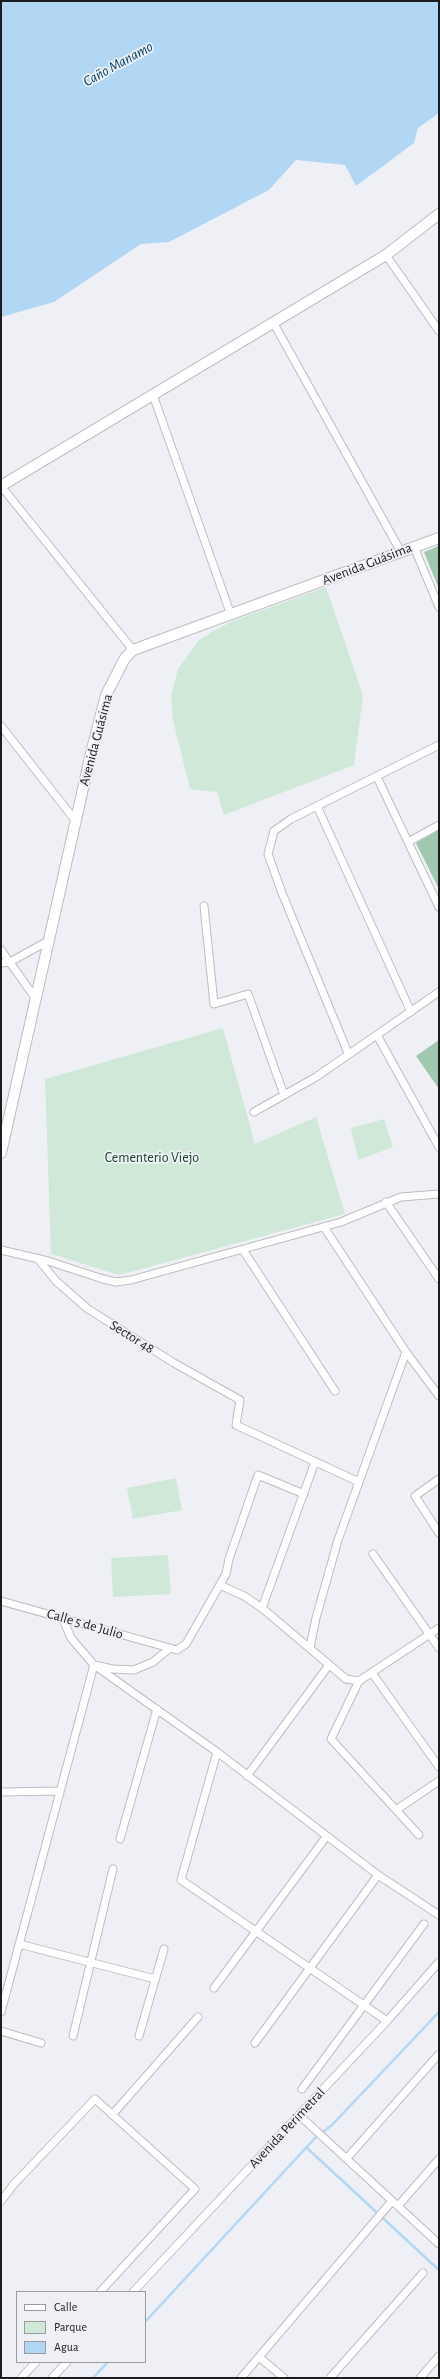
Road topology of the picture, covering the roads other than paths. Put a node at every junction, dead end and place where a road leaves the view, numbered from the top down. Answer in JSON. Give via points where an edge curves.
{"nodes":[{"id":1,"x":439,"y":214,"type":"edge"},
{"id":2,"x":386,"y":255,"type":"junction"},
{"id":3,"x":273,"y":322,"type":"junction"},
{"id":4,"x":439,"y":331,"type":"edge"},
{"id":5,"x":153,"y":395,"type":"junction"},
{"id":6,"x":1,"y":486,"type":"edge"},
{"id":7,"x":439,"y":538,"type":"edge"},
{"id":8,"x":414,"y":547,"type":"junction"},
{"id":9,"x":400,"y":552,"type":"junction"},
{"id":10,"x":439,"y":607,"type":"edge"},
{"id":11,"x":231,"y":615,"type":"junction"},
{"id":12,"x":133,"y":650,"type":"junction"},
{"id":13,"x":1,"y":726,"type":"edge"},
{"id":14,"x":439,"y":745,"type":"edge"},
{"id":15,"x":377,"y":778,"type":"junction"},
{"id":16,"x":317,"y":806,"type":"junction"},
{"id":17,"x":75,"y":820,"type":"junction"},
{"id":18,"x":439,"y":825,"type":"edge"},
{"id":19,"x":408,"y":842,"type":"junction"},
{"id":20,"x":204,"y":906,"type":"dead end"},
{"id":21,"x":439,"y":907,"type":"edge"},
{"id":22,"x":48,"y":941,"type":"junction"},
{"id":23,"x":1,"y":950,"type":"edge"},
{"id":24,"x":10,"y":962,"type":"junction"},
{"id":25,"x":1,"y":963,"type":"edge"},
{"id":26,"x":439,"y":992,"type":"edge"},
{"id":27,"x":36,"y":998,"type":"junction"},
{"id":28,"x":411,"y":1012,"type":"junction"},
{"id":29,"x":377,"y":1035,"type":"junction"},
{"id":30,"x":348,"y":1053,"type":"junction"},
{"id":31,"x":284,"y":1095,"type":"junction"},
{"id":32,"x":254,"y":1112,"type":"dead end"},
{"id":33,"x":439,"y":1147,"type":"edge"},
{"id":34,"x":1,"y":1154,"type":"edge"},
{"id":35,"x":439,"y":1194,"type":"edge"},
{"id":36,"x":386,"y":1202,"type":"junction"},
{"id":37,"x":324,"y":1227,"type":"junction"},
{"id":38,"x":1,"y":1250,"type":"edge"},
{"id":39,"x":243,"y":1250,"type":"junction"},
{"id":40,"x":37,"y":1258,"type":"junction"},
{"id":41,"x":439,"y":1279,"type":"edge"},
{"id":42,"x":406,"y":1352,"type":"junction"},
{"id":43,"x":335,"y":1391,"type":"dead end"},
{"id":44,"x":439,"y":1396,"type":"edge"},
{"id":45,"x":315,"y":1462,"type":"junction"},
{"id":46,"x":439,"y":1479,"type":"edge"},
{"id":47,"x":359,"y":1482,"type":"junction"},
{"id":48,"x":304,"y":1494,"type":"junction"},
{"id":49,"x":439,"y":1533,"type":"edge"},
{"id":50,"x":373,"y":1554,"type":"dead end"},
{"id":51,"x":220,"y":1585,"type":"junction"},
{"id":52,"x":1,"y":1601,"type":"edge"},
{"id":53,"x":262,"y":1608,"type":"junction"},
{"id":54,"x":62,"y":1617,"type":"junction"},
{"id":55,"x":439,"y":1628,"type":"edge"},
{"id":56,"x":430,"y":1634,"type":"junction"},
{"id":57,"x":310,"y":1647,"type":"junction"},
{"id":58,"x":439,"y":1648,"type":"edge"},
{"id":59,"x":169,"y":1649,"type":"junction"},
{"id":60,"x":94,"y":1665,"type":"junction"},
{"id":61,"x":328,"y":1665,"type":"junction"},
{"id":62,"x":372,"y":1673,"type":"junction"},
{"id":63,"x":359,"y":1681,"type":"junction"},
{"id":64,"x":157,"y":1709,"type":"junction"},
{"id":65,"x":217,"y":1752,"type":"junction"},
{"id":66,"x":439,"y":1767,"type":"edge"},
{"id":67,"x":247,"y":1776,"type":"junction"},
{"id":68,"x":439,"y":1781,"type":"edge"},
{"id":69,"x":60,"y":1791,"type":"junction"},
{"id":70,"x":1,"y":1792,"type":"edge"},
{"id":71,"x":396,"y":1810,"type":"junction"},
{"id":72,"x":419,"y":1835,"type":"dead end"},
{"id":73,"x":326,"y":1837,"type":"junction"},
{"id":74,"x":120,"y":1839,"type":"dead end"},
{"id":75,"x":113,"y":1869,"type":"dead end"},
{"id":76,"x":378,"y":1875,"type":"junction"},
{"id":77,"x":439,"y":1915,"type":"edge"},
{"id":78,"x":424,"y":1924,"type":"dead end"},
{"id":79,"x":256,"y":1932,"type":"junction"},
{"id":80,"x":19,"y":1944,"type":"junction"},
{"id":81,"x":164,"y":1949,"type":"dead end"},
{"id":82,"x":439,"y":1962,"type":"edge"},
{"id":83,"x":92,"y":1963,"type":"junction"},
{"id":84,"x":309,"y":1970,"type":"junction"},
{"id":85,"x":155,"y":1979,"type":"junction"},
{"id":86,"x":214,"y":1988,"type":"dead end"},
{"id":87,"x":363,"y":2006,"type":"junction"},
{"id":88,"x":1,"y":2012,"type":"edge"},
{"id":89,"x":198,"y":2017,"type":"dead end"},
{"id":90,"x":387,"y":2021,"type":"junction"},
{"id":91,"x":1,"y":2031,"type":"edge"},
{"id":92,"x":73,"y":2036,"type":"dead end"},
{"id":93,"x":139,"y":2036,"type":"dead end"},
{"id":94,"x":41,"y":2043,"type":"dead end"},
{"id":95,"x":254,"y":2043,"type":"dead end"},
{"id":96,"x":439,"y":2054,"type":"edge"},
{"id":97,"x":302,"y":2088,"type":"dead end"},
{"id":98,"x":112,"y":2115,"type":"junction"},
{"id":99,"x":299,"y":2115,"type":"junction"},
{"id":100,"x":347,"y":2158,"type":"junction"},
{"id":101,"x":439,"y":2159,"type":"edge"},
{"id":102,"x":1,"y":2201,"type":"edge"},
{"id":103,"x":393,"y":2204,"type":"junction"},
{"id":104,"x":439,"y":2244,"type":"edge"},
{"id":105,"x":422,"y":2273,"type":"dead end"},
{"id":106,"x":101,"y":2291,"type":"edge"},
{"id":107,"x":134,"y":2291,"type":"edge"},
{"id":108,"x":439,"y":2356,"type":"edge"},
{"id":109,"x":259,"y":2357,"type":"junction"},
{"id":110,"x":35,"y":2363,"type":"edge"},
{"id":111,"x":66,"y":2363,"type":"edge"},
{"id":112,"x":21,"y":2378,"type":"edge"},
{"id":113,"x":52,"y":2378,"type":"edge"},
{"id":114,"x":241,"y":2378,"type":"edge"},
{"id":115,"x":284,"y":2378,"type":"edge"},
{"id":116,"x":330,"y":2378,"type":"edge"},
{"id":117,"x":420,"y":2378,"type":"edge"}],
"edges":[{"from":1,"to":2,"type":"main road"},
{"from":2,"to":3,"type":"main road"},
{"from":2,"to":4,"type":"street"},
{"from":3,"to":5,"type":"main road"},
{"from":3,"to":9,"type":"street"},
{"from":5,"to":6,"type":"main road"},
{"from":5,"to":11,"type":"street"},
{"from":6,"to":12,"type":"street"},
{"from":7,"to":8,"type":"main road","name":"Avenida Guásima"},
{"from":8,"to":9,"type":"main road","name":"Avenida Guásima"},
{"from":8,"to":10,"type":"street"},
{"from":9,"to":11,"type":"main road","name":"Avenida Guásima"},
{"from":11,"to":12,"type":"main road","name":"Avenida Guásima"},
{"from":12,"to":17,"type":"main road","name":"Avenida Guásima","via":[[117,670],[106,695]]},
{"from":13,"to":17,"type":"street"},
{"from":14,"to":15,"type":"street"},
{"from":15,"to":16,"type":"street"},
{"from":15,"to":19,"type":"street"},
{"from":16,"to":28,"type":"street"},
{"from":16,"to":30,"type":"street","via":[[274,831],[268,854]]},
{"from":17,"to":22,"type":"main road","name":"Avenida Guásima"},
{"from":18,"to":19,"type":"street"},
{"from":19,"to":21,"type":"street"},
{"from":20,"to":31,"type":"street","via":[[214,1004],[248,994]]},
{"from":22,"to":24,"type":"street"},
{"from":22,"to":27,"type":"main road","name":"Avenida Guásima"},
{"from":23,"to":24,"type":"street"},
{"from":24,"to":25,"type":"street"},
{"from":24,"to":27,"type":"street"},
{"from":26,"to":28,"type":"street"},
{"from":27,"to":34,"type":"main road","name":"Avenida Guásima"},
{"from":28,"to":29,"type":"street"},
{"from":29,"to":30,"type":"street"},
{"from":29,"to":33,"type":"street"},
{"from":30,"to":31,"type":"street"},
{"from":31,"to":32,"type":"street"},
{"from":35,"to":36,"type":"street","via":[[407,1196]]},
{"from":36,"to":37,"type":"street"},
{"from":36,"to":41,"type":"street"},
{"from":37,"to":39,"type":"street"},
{"from":37,"to":42,"type":"street"},
{"from":38,"to":40,"type":"street"},
{"from":39,"to":40,"type":"street","via":[[116,1282]]},
{"from":39,"to":43,"type":"street"},
{"from":40,"to":45,"type":"street","name":"Sector 48","via":[[56,1281],[88,1309],[174,1363],[240,1400],[236,1425]]},
{"from":42,"to":44,"type":"street"},
{"from":42,"to":47,"type":"street"},
{"from":45,"to":47,"type":"street"},
{"from":45,"to":48,"type":"street"},
{"from":46,"to":49,"type":"street","via":[[415,1496]]},
{"from":47,"to":57,"type":"street","via":[[338,1540]]},
{"from":48,"to":51,"type":"street","via":[[258,1475]]},
{"from":48,"to":53,"type":"street"},
{"from":50,"to":56,"type":"street"},
{"from":51,"to":53,"type":"street"},
{"from":51,"to":59,"type":"street","via":[[186,1644],[177,1650]]},
{"from":52,"to":54,"type":"street","name":"Calle 5 de Julio"},
{"from":53,"to":57,"type":"street"},
{"from":54,"to":59,"type":"street","name":"Calle 5 de Julio"},
{"from":54,"to":60,"type":"street","via":[[71,1638]]},
{"from":55,"to":56,"type":"street"},
{"from":56,"to":58,"type":"street"},
{"from":56,"to":62,"type":"street"},
{"from":57,"to":61,"type":"street"},
{"from":59,"to":60,"type":"street","via":[[153,1662],[134,1670]]},
{"from":60,"to":64,"type":"street"},
{"from":60,"to":69,"type":"street"},
{"from":61,"to":63,"type":"street","via":[[346,1678]]},
{"from":61,"to":67,"type":"street"},
{"from":62,"to":63,"type":"street"},
{"from":62,"to":66,"type":"street"},
{"from":63,"to":71,"type":"street","via":[[331,1739]]},
{"from":64,"to":65,"type":"street"},
{"from":64,"to":74,"type":"street"},
{"from":65,"to":67,"type":"street"},
{"from":65,"to":79,"type":"street","via":[[181,1880]]},
{"from":67,"to":73,"type":"street"},
{"from":68,"to":71,"type":"street"},
{"from":69,"to":70,"type":"street"},
{"from":69,"to":80,"type":"street"},
{"from":71,"to":72,"type":"street"},
{"from":73,"to":76,"type":"street"},
{"from":73,"to":79,"type":"street"},
{"from":75,"to":83,"type":"street"},
{"from":76,"to":77,"type":"street"},
{"from":76,"to":84,"type":"street"},
{"from":78,"to":87,"type":"street"},
{"from":79,"to":84,"type":"street"},
{"from":79,"to":86,"type":"street"},
{"from":80,"to":83,"type":"street"},
{"from":80,"to":88,"type":"street"},
{"from":81,"to":85,"type":"street"},
{"from":82,"to":90,"type":"street","name":"Avenida Perimetral"},
{"from":83,"to":85,"type":"street"},
{"from":83,"to":92,"type":"street"},
{"from":84,"to":87,"type":"street"},
{"from":84,"to":95,"type":"street"},
{"from":85,"to":93,"type":"street"},
{"from":87,"to":90,"type":"street"},
{"from":87,"to":97,"type":"street"},
{"from":89,"to":98,"type":"street"},
{"from":90,"to":99,"type":"street","name":"Avenida Perimetral"},
{"from":91,"to":94,"type":"street"},
{"from":96,"to":100,"type":"street"},
{"from":98,"to":102,"type":"street","via":[[95,2099]]},
{"from":98,"to":106,"type":"street","via":[[195,2190]]},
{"from":99,"to":100,"type":"street"},
{"from":99,"to":107,"type":"street","name":"Avenida Perimetral"},
{"from":100,"to":103,"type":"street"},
{"from":101,"to":103,"type":"street"},
{"from":103,"to":104,"type":"street"},
{"from":103,"to":109,"type":"street","via":[[370,2227]]},
{"from":105,"to":116,"type":"street"},
{"from":108,"to":117,"type":"street"},
{"from":109,"to":114,"type":"street"},
{"from":109,"to":115,"type":"street"},
{"from":110,"to":112,"type":"street"},
{"from":111,"to":113,"type":"street"}]}
